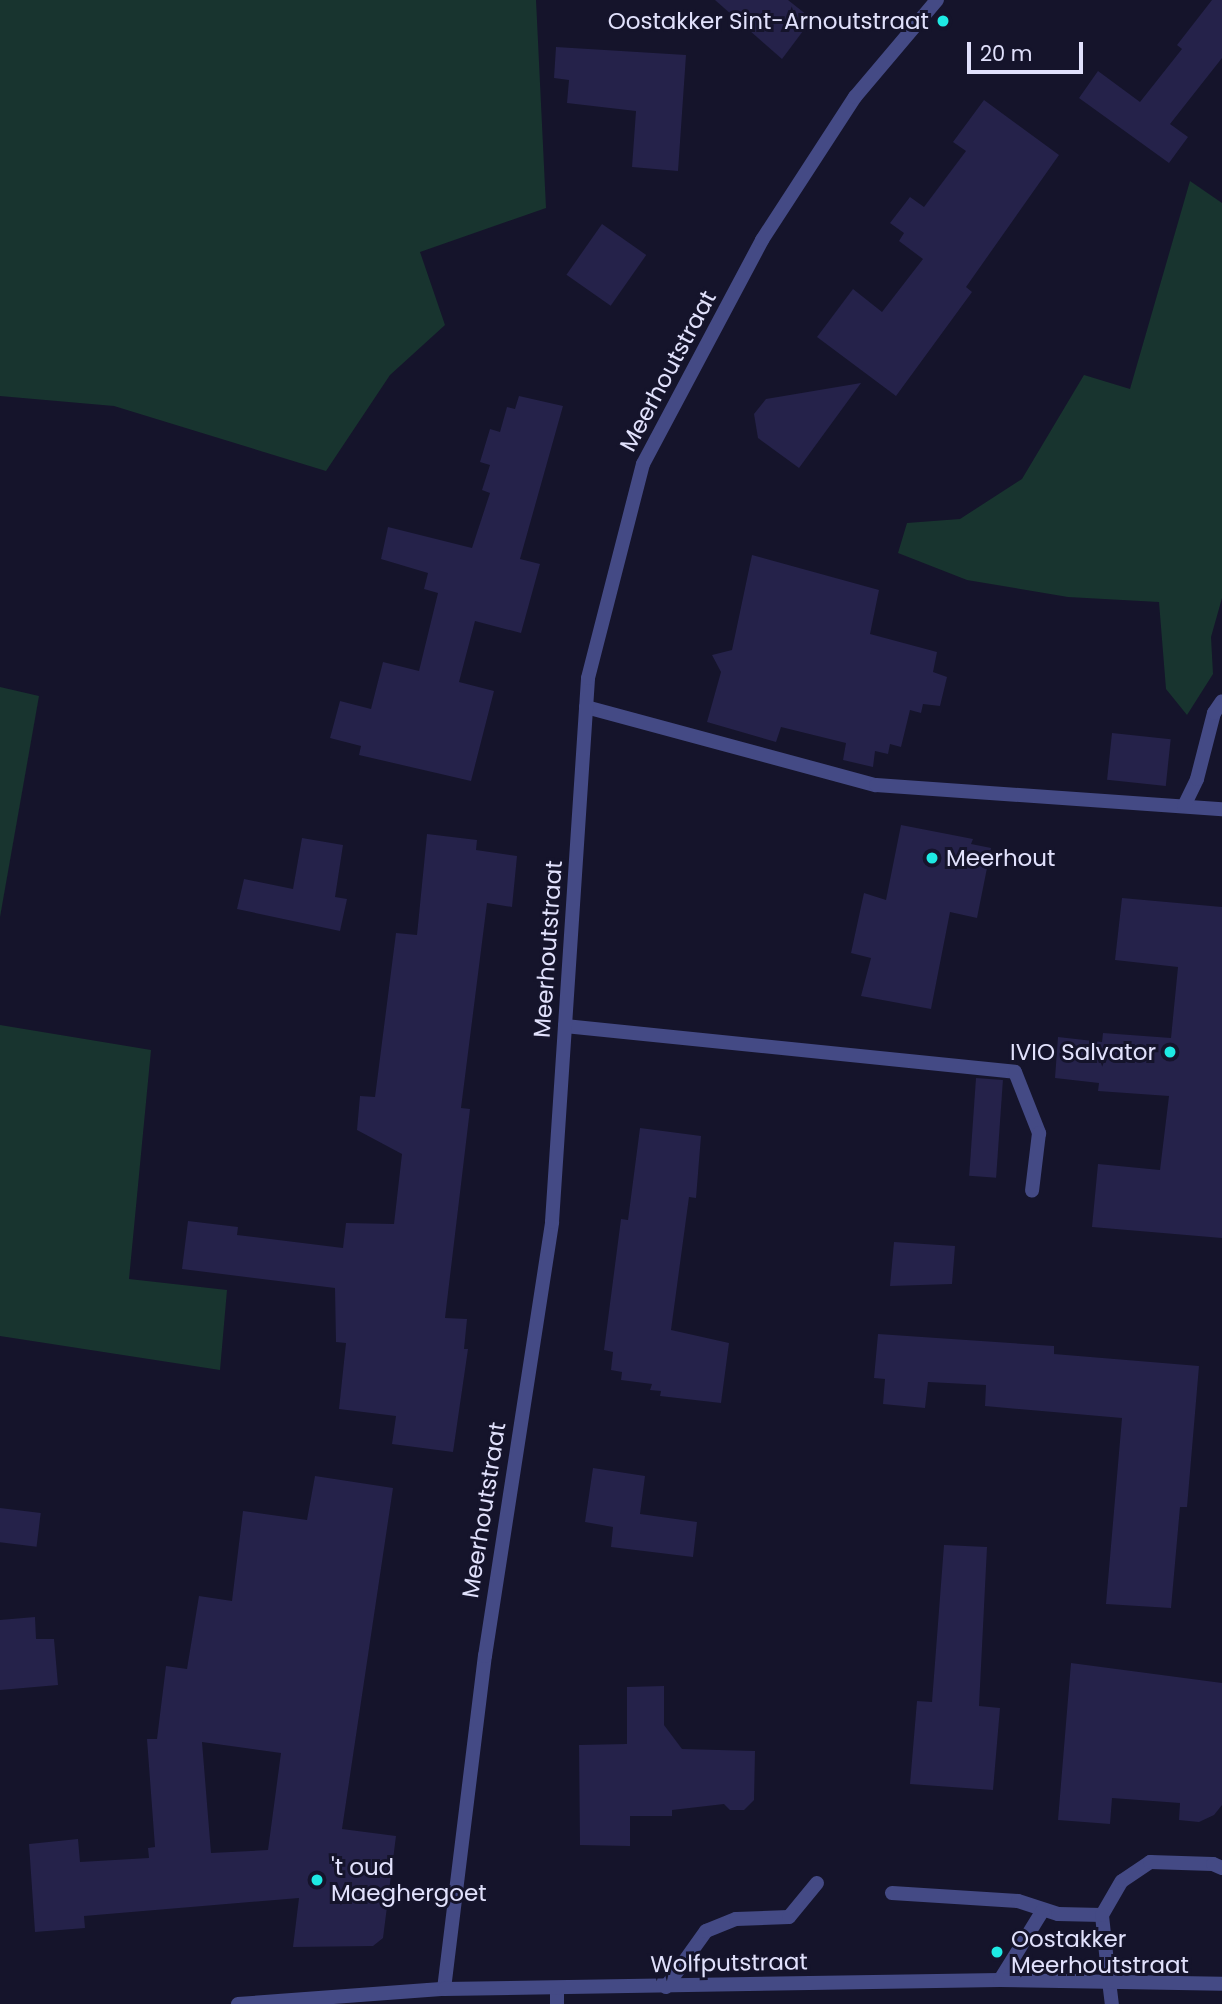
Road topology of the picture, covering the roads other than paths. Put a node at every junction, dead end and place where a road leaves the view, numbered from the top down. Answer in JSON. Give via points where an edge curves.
{"nodes":[{"id":1,"x":937,"y":0,"type":"edge"},
{"id":2,"x":1222,"y":701,"type":"edge"},
{"id":3,"x":586,"y":706,"type":"junction"},
{"id":4,"x":1184,"y":806,"type":"junction"},
{"id":5,"x":1222,"y":809,"type":"edge"},
{"id":6,"x":565,"y":1026,"type":"junction"},
{"id":7,"x":1032,"y":1191,"type":"dead end"},
{"id":8,"x":1222,"y":1868,"type":"edge"},
{"id":9,"x":817,"y":1883,"type":"dead end"},
{"id":10,"x":892,"y":1893,"type":"dead end"},
{"id":11,"x":1043,"y":1910,"type":"junction"},
{"id":12,"x":1102,"y":1915,"type":"junction"},
{"id":13,"x":1000,"y":1980,"type":"junction"},
{"id":14,"x":1109,"y":1981,"type":"junction"},
{"id":15,"x":1222,"y":1984,"type":"edge"},
{"id":16,"x":666,"y":1987,"type":"junction"},
{"id":17,"x":557,"y":1988,"type":"junction"},
{"id":18,"x":444,"y":1989,"type":"junction"},
{"id":19,"x":238,"y":2004,"type":"edge"},
{"id":20,"x":557,"y":2004,"type":"edge"},
{"id":21,"x":1112,"y":2004,"type":"edge"}],
"edges":[{"from":1,"to":3,"type":"street","name":"Meerhoutstraat","via":[[855,97],[762,240],[643,464],[588,678]]},
{"from":2,"to":4,"type":"street","via":[[1213,713],[1197,779]]},
{"from":3,"to":4,"type":"street","via":[[876,785]]},
{"from":3,"to":6,"type":"street","name":"Meerhoutstraat"},
{"from":4,"to":5,"type":"street"},
{"from":6,"to":7,"type":"street","via":[[1015,1072],[1039,1133]]},
{"from":6,"to":18,"type":"street","name":"Meerhoutstraat","via":[[552,1222],[485,1656]]},
{"from":8,"to":12,"type":"street","via":[[1150,1862],[1122,1881]]},
{"from":9,"to":16,"type":"street","via":[[789,1917],[736,1919],[706,1931]]},
{"from":10,"to":11,"type":"street","via":[[1018,1901]]},
{"from":11,"to":12,"type":"street"},
{"from":11,"to":13,"type":"street"},
{"from":12,"to":14,"type":"street"},
{"from":13,"to":14,"type":"street","name":"Wolfputstraat"},
{"from":13,"to":16,"type":"street","name":"Wolfputstraat"},
{"from":14,"to":15,"type":"street","name":"Wolfputstraat"},
{"from":14,"to":21,"type":"street"},
{"from":16,"to":17,"type":"street","name":"Wolfputstraat"},
{"from":17,"to":18,"type":"street","name":"Wolfputstraat"},
{"from":17,"to":20,"type":"street"},
{"from":18,"to":19,"type":"street","name":"Wolfputstraat"}]}
